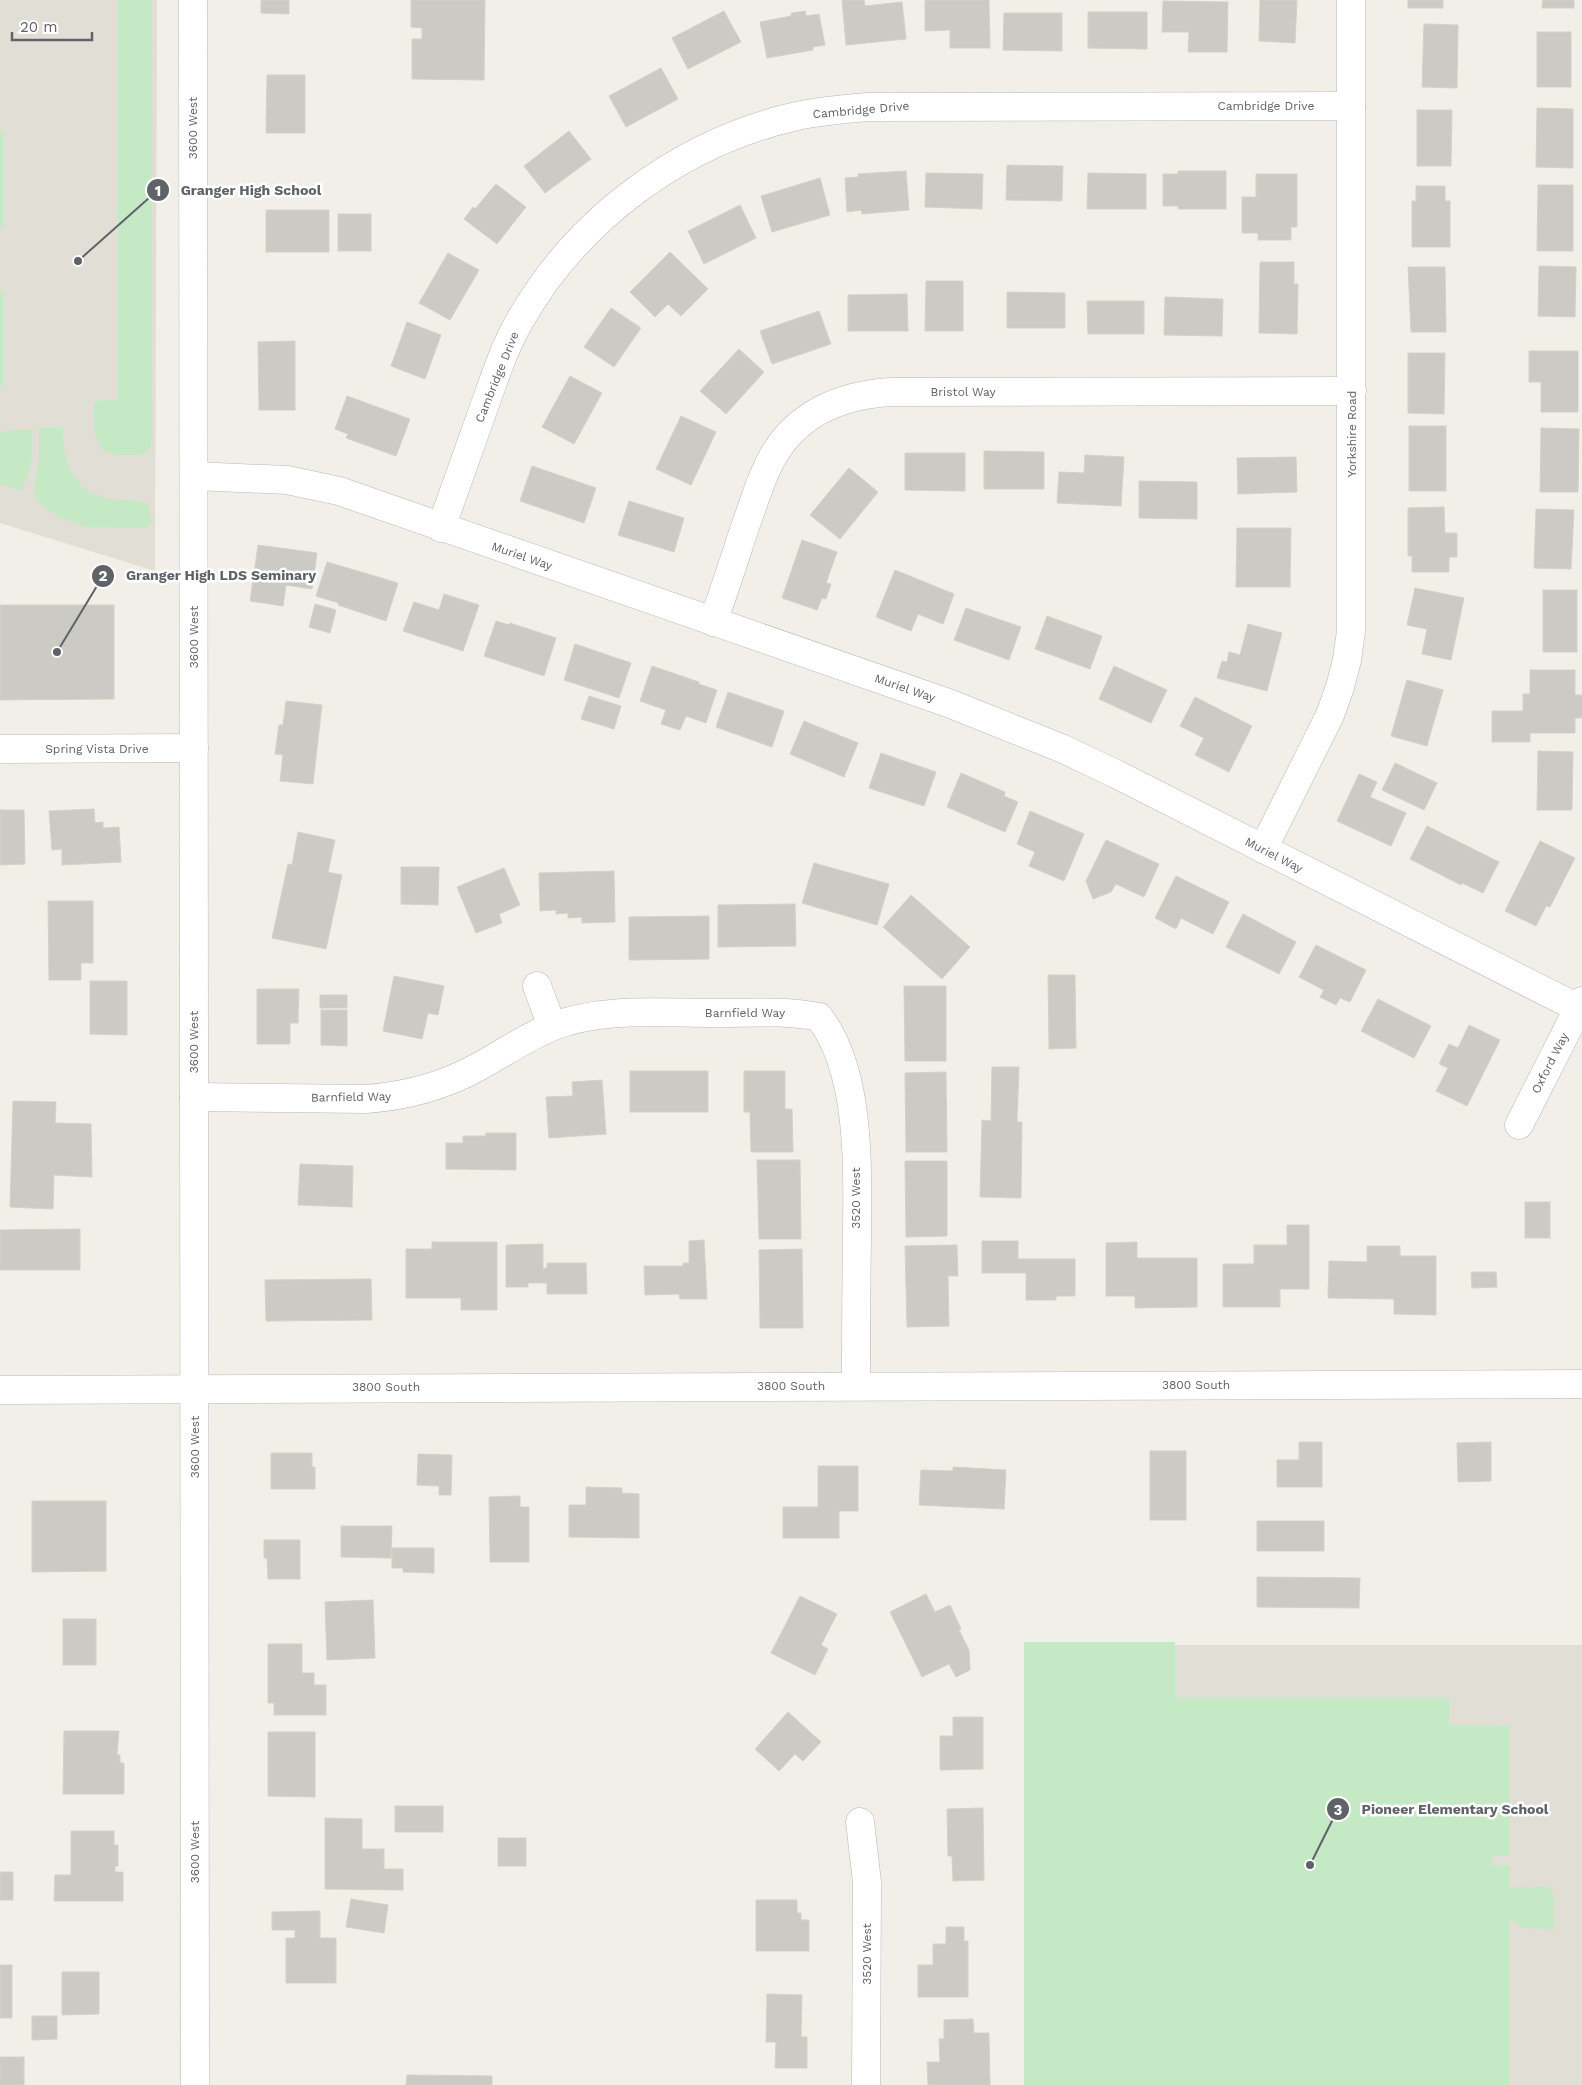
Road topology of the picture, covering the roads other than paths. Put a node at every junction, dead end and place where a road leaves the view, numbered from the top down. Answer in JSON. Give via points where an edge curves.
{"nodes":[{"id":1,"x":193,"y":0,"type":"edge"},
{"id":2,"x":1351,"y":0,"type":"edge"},
{"id":3,"x":1351,"y":106,"type":"junction"},
{"id":4,"x":1352,"y":391,"type":"junction"},
{"id":5,"x":194,"y":476,"type":"junction"},
{"id":6,"x":441,"y":528,"type":"junction"},
{"id":7,"x":713,"y":622,"type":"junction"},
{"id":8,"x":194,"y":748,"type":"junction"},
{"id":9,"x":0,"y":749,"type":"edge"},
{"id":10,"x":1263,"y":849,"type":"junction"},
{"id":11,"x":536,"y":986,"type":"dead end"},
{"id":12,"x":1580,"y":1005,"type":"edge"},
{"id":13,"x":819,"y":1017,"type":"joint"},
{"id":14,"x":552,"y":1026,"type":"junction"},
{"id":15,"x":194,"y":1097,"type":"junction"},
{"id":16,"x":1519,"y":1125,"type":"dead end"},
{"id":17,"x":1582,"y":1384,"type":"edge"},
{"id":18,"x":856,"y":1386,"type":"junction"},
{"id":19,"x":195,"y":1388,"type":"junction"},
{"id":20,"x":0,"y":1390,"type":"edge"},
{"id":21,"x":860,"y":1822,"type":"dead end"},
{"id":22,"x":195,"y":2085,"type":"edge"},
{"id":23,"x":866,"y":2085,"type":"edge"}],
"edges":[{"from":1,"to":5,"type":"street","name":"3600 West"},
{"from":2,"to":3,"type":"street","name":"Yorkshire Road"},
{"from":3,"to":4,"type":"street","name":"Yorkshire Road"},
{"from":3,"to":6,"type":"street","name":"Cambridge Drive","via":[[868,106],[796,116],[754,128],[703,150],[672,166],[614,207],[573,247],[538,291],[504,352]]},
{"from":4,"to":7,"type":"street","name":"Bristol Way","via":[[891,392],[853,396],[834,403],[799,424],[772,458],[760,483]]},
{"from":4,"to":10,"type":"street","name":"Yorkshire Road","via":[[1352,604],[1347,660],[1330,715]]},
{"from":5,"to":6,"type":"street","name":"Muriel Way","via":[[313,484]]},
{"from":5,"to":8,"type":"street","name":"3600 West"},
{"from":6,"to":7,"type":"street","name":"Muriel Way"},
{"from":7,"to":10,"type":"street","name":"Muriel Way","via":[[1006,725],[1116,774]]},
{"from":8,"to":9,"type":"street","name":"Spring Vista Drive"},
{"from":8,"to":15,"type":"street","name":"3600 West"},
{"from":10,"to":12,"type":"street","name":"Muriel Way"},
{"from":11,"to":14,"type":"street"},
{"from":12,"to":16,"type":"street","name":"Oxford Way"},
{"from":13,"to":14,"type":"street","name":"Barnfield Way","via":[[786,1013],[631,1013]]},
{"from":13,"to":18,"type":"street","name":"3520 West","via":[[840,1055],[855,1127]]},
{"from":14,"to":15,"type":"street","name":"Barnfield Way","via":[[451,1080],[394,1096],[366,1099]]},
{"from":15,"to":19,"type":"street","name":"3600 West"},
{"from":17,"to":18,"type":"street","name":"3800 South"},
{"from":18,"to":19,"type":"street","name":"3800 South"},
{"from":19,"to":20,"type":"street","name":"3800 South"},
{"from":19,"to":22,"type":"street","name":"3600 West"},
{"from":21,"to":23,"type":"street","name":"3520 West","via":[[867,1882]]}]}
